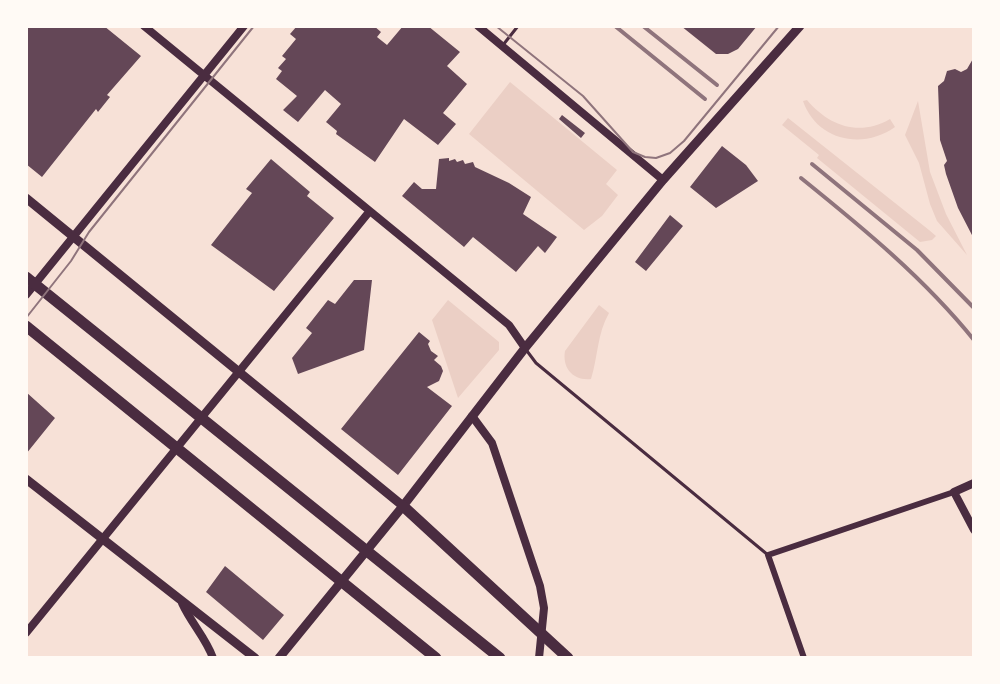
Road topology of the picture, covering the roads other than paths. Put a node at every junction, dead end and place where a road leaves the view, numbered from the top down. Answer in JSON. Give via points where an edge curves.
{"nodes":[{"id":1,"x":144,"y":26,"type":"edge"},
{"id":2,"x":244,"y":26,"type":"edge"},
{"id":3,"x":478,"y":26,"type":"edge"},
{"id":4,"x":518,"y":26,"type":"edge"},
{"id":5,"x":800,"y":26,"type":"edge"},
{"id":6,"x":502,"y":46,"type":"junction"},
{"id":7,"x":204,"y":74,"type":"junction"},
{"id":8,"x":663,"y":180,"type":"junction"},
{"id":9,"x":26,"y":198,"type":"edge"},
{"id":10,"x":369,"y":212,"type":"junction"},
{"id":11,"x":74,"y":236,"type":"junction"},
{"id":12,"x":26,"y":277,"type":"edge"},
{"id":13,"x":26,"y":295,"type":"edge"},
{"id":14,"x":26,"y":326,"type":"edge"},
{"id":15,"x":525,"y":348,"type":"junction"},
{"id":16,"x":240,"y":371,"type":"junction"},
{"id":17,"x":472,"y":416,"type":"junction"},
{"id":18,"x":26,"y":479,"type":"edge"},
{"id":19,"x":974,"y":483,"type":"edge"},
{"id":20,"x":954,"y":492,"type":"junction"},
{"id":21,"x":403,"y":506,"type":"junction"},
{"id":22,"x":974,"y":530,"type":"edge"},
{"id":23,"x":101,"y":540,"type":"junction"},
{"id":24,"x":768,"y":555,"type":"junction"},
{"id":25,"x":182,"y":603,"type":"junction"},
{"id":26,"x":26,"y":633,"type":"edge"},
{"id":27,"x":213,"y":658,"type":"edge"},
{"id":28,"x":255,"y":658,"type":"edge"},
{"id":29,"x":279,"y":658,"type":"edge"},
{"id":30,"x":436,"y":658,"type":"edge"},
{"id":31,"x":500,"y":658,"type":"edge"},
{"id":32,"x":539,"y":658,"type":"edge"},
{"id":33,"x":568,"y":658,"type":"edge"},
{"id":34,"x":804,"y":658,"type":"edge"}],
"edges":[{"from":1,"to":7,"type":"street"},
{"from":2,"to":7,"type":"street"},
{"from":3,"to":6,"type":"street"},
{"from":4,"to":6,"type":"lane"},
{"from":5,"to":8,"type":"main road"},
{"from":6,"to":8,"type":"street"},
{"from":7,"to":10,"type":"street"},
{"from":7,"to":11,"type":"street"},
{"from":8,"to":15,"type":"main road"},
{"from":9,"to":11,"type":"main road"},
{"from":10,"to":15,"type":"street","via":[[509,325]]},
{"from":10,"to":16,"type":"street"},
{"from":11,"to":13,"type":"street"},
{"from":11,"to":16,"type":"main road"},
{"from":12,"to":31,"type":"highway"},
{"from":14,"to":30,"type":"highway"},
{"from":15,"to":17,"type":"main road"},
{"from":15,"to":24,"type":"lane","via":[[536,363]]},
{"from":16,"to":21,"type":"main road"},
{"from":16,"to":23,"type":"street"},
{"from":17,"to":21,"type":"main road"},
{"from":17,"to":32,"type":"street","via":[[492,443],[540,586],[544,608]]},
{"from":18,"to":23,"type":"main road"},
{"from":19,"to":20,"type":"street"},
{"from":20,"to":22,"type":"street"},
{"from":20,"to":24,"type":"street"},
{"from":21,"to":29,"type":"main road"},
{"from":21,"to":33,"type":"highway"},
{"from":23,"to":25,"type":"main road"},
{"from":23,"to":26,"type":"street"},
{"from":24,"to":34,"type":"street"},
{"from":25,"to":27,"type":"street"},
{"from":25,"to":28,"type":"main road"}]}
